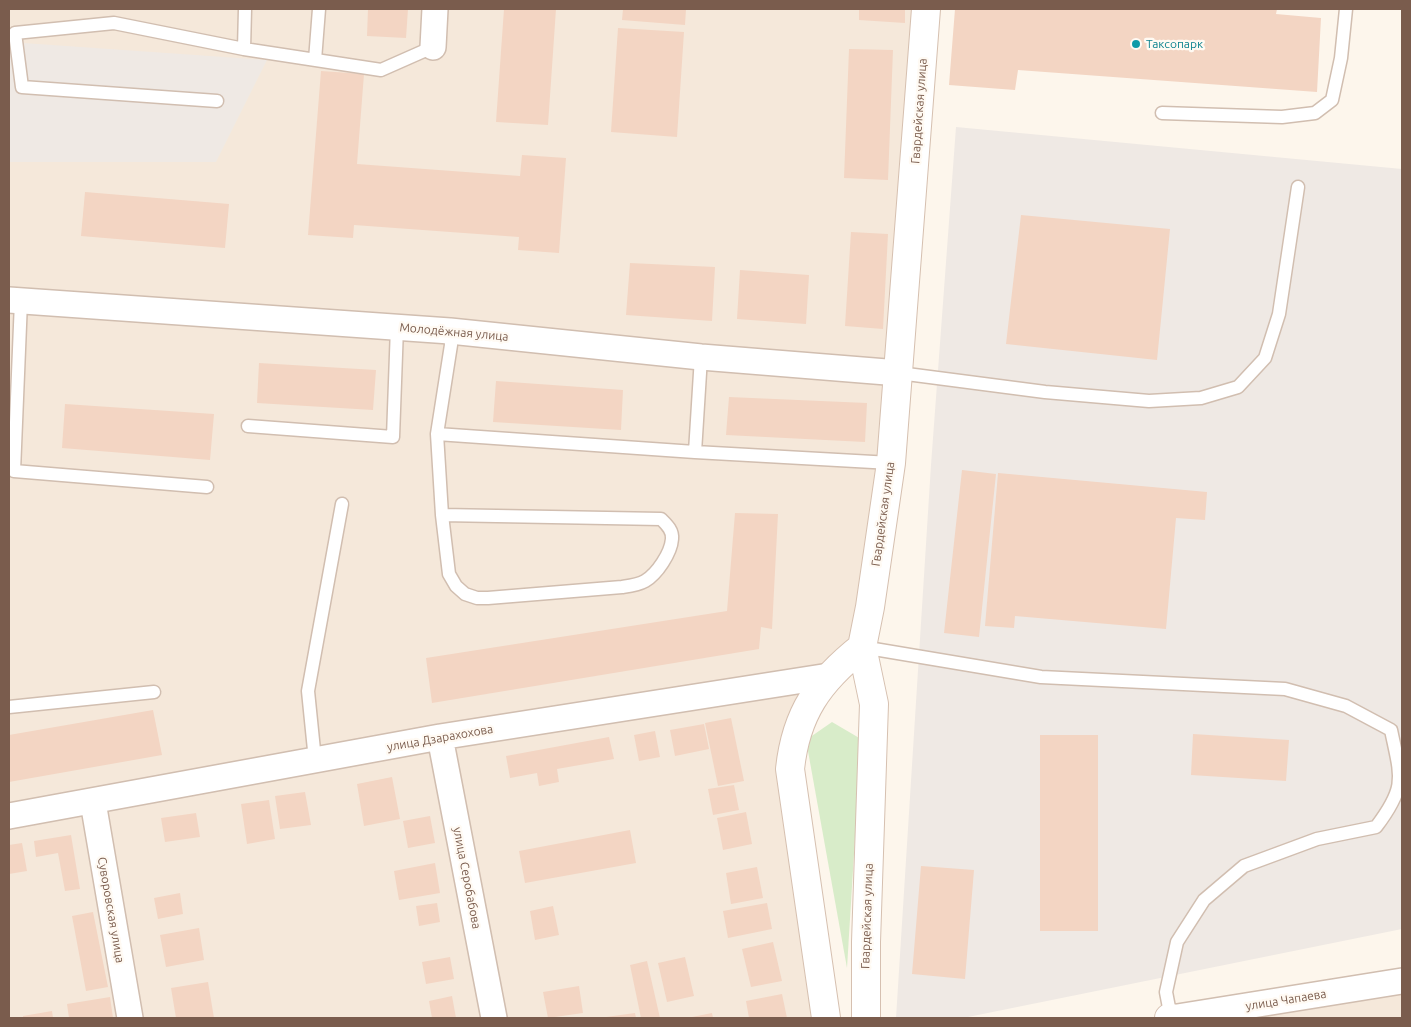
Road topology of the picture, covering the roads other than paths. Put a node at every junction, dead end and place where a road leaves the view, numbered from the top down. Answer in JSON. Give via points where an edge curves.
{"nodes":[{"id":1,"x":246,"y":9,"type":"edge"},
{"id":2,"x":319,"y":9,"type":"edge"},
{"id":3,"x":435,"y":9,"type":"edge"},
{"id":4,"x":926,"y":9,"type":"edge"},
{"id":5,"x":1346,"y":9,"type":"edge"},
{"id":6,"x":433,"y":47,"type":"joint"},
{"id":7,"x":244,"y":49,"type":"junction"},
{"id":8,"x":315,"y":60,"type":"junction"},
{"id":9,"x":217,"y":101,"type":"dead end"},
{"id":10,"x":1162,"y":113,"type":"dead end"},
{"id":11,"x":1298,"y":186,"type":"dead end"},
{"id":12,"x":15,"y":300,"type":"edge"},
{"id":13,"x":397,"y":327,"type":"junction"},
{"id":14,"x":450,"y":331,"type":"junction"},
{"id":15,"x":701,"y":357,"type":"junction"},
{"id":16,"x":899,"y":373,"type":"junction"},
{"id":17,"x":248,"y":426,"type":"dead end"},
{"id":18,"x":437,"y":434,"type":"junction"},
{"id":19,"x":696,"y":452,"type":"junction"},
{"id":20,"x":891,"y":463,"type":"junction"},
{"id":21,"x":207,"y":487,"type":"dead end"},
{"id":22,"x":342,"y":504,"type":"dead end"},
{"id":23,"x":442,"y":515,"type":"junction"},
{"id":24,"x":862,"y":647,"type":"junction"},
{"id":25,"x":829,"y":676,"type":"junction"},
{"id":26,"x":154,"y":692,"type":"dead end"},
{"id":27,"x":9,"y":708,"type":"edge"},
{"id":28,"x":440,"y":737,"type":"junction"},
{"id":29,"x":315,"y":760,"type":"junction"},
{"id":30,"x":92,"y":802,"type":"junction"},
{"id":31,"x":9,"y":816,"type":"edge"},
{"id":32,"x":1402,"y":981,"type":"edge"},
{"id":33,"x":130,"y":1018,"type":"edge"},
{"id":34,"x":494,"y":1018,"type":"edge"},
{"id":35,"x":826,"y":1018,"type":"edge"},
{"id":36,"x":866,"y":1018,"type":"edge"},
{"id":37,"x":1171,"y":1018,"type":"edge"}],
"edges":[{"from":1,"to":7,"type":"lane"},
{"from":2,"to":8,"type":"lane"},
{"from":3,"to":6,"type":"street"},
{"from":4,"to":16,"type":"street","name":"Гвардейская улица"},
{"from":5,"to":10,"type":"lane","via":[[1341,58],[1332,100],[1315,113],[1282,117]]},
{"from":6,"to":8,"type":"lane","via":[[381,70]]},
{"from":7,"to":8,"type":"lane"},
{"from":7,"to":9,"type":"lane","via":[[114,23],[15,33],[22,87]]},
{"from":11,"to":16,"type":"lane","via":[[1279,314],[1265,358],[1238,387],[1201,398],[1149,401],[1045,392]]},
{"from":12,"to":13,"type":"street","name":"Молодёжная улица"},
{"from":12,"to":21,"type":"lane","via":[[14,471]]},
{"from":13,"to":14,"type":"street","name":"Молодёжная улица"},
{"from":13,"to":17,"type":"lane","via":[[393,437]]},
{"from":14,"to":15,"type":"street","name":"Молодёжная улица"},
{"from":14,"to":18,"type":"lane","via":[[451,345]]},
{"from":15,"to":16,"type":"street","name":"Молодёжная улица"},
{"from":15,"to":19,"type":"lane"},
{"from":16,"to":20,"type":"street","name":"Гвардейская улица"},
{"from":18,"to":19,"type":"lane"},
{"from":18,"to":23,"type":"lane"},
{"from":19,"to":20,"type":"lane"},
{"from":20,"to":24,"type":"street","name":"Гвардейская улица"},
{"from":22,"to":29,"type":"lane","via":[[308,691]]},
{"from":23,"to":23,"type":"lane","via":[[450,574],[456,586],[476,598],[622,587],[643,582],[661,566],[672,538],[669,526],[660,519]]},
{"from":24,"to":25,"type":"street"},
{"from":24,"to":36,"type":"street","name":"Гвардейская улица","via":[[874,704]]},
{"from":24,"to":37,"type":"lane","via":[[1040,677],[1285,689],[1346,706],[1391,730],[1401,775],[1394,804],[1376,827],[1317,839],[1244,866],[1204,900],[1177,942],[1166,992]]},
{"from":25,"to":28,"type":"street","name":"улица Дзарахохова"},
{"from":25,"to":35,"type":"street","via":[[806,711],[793,742],[790,769]]},
{"from":26,"to":27,"type":"lane"},
{"from":28,"to":29,"type":"street","name":"улица Дзарахохова"},
{"from":28,"to":34,"type":"street","name":"улица Серобабова"},
{"from":29,"to":30,"type":"street","name":"улица Дзарахохова"},
{"from":30,"to":31,"type":"street","name":"улица Дзарахохова"},
{"from":30,"to":33,"type":"street","name":"Суворовская улица"},
{"from":32,"to":37,"type":"street","name":"улица Чапаева"}]}
